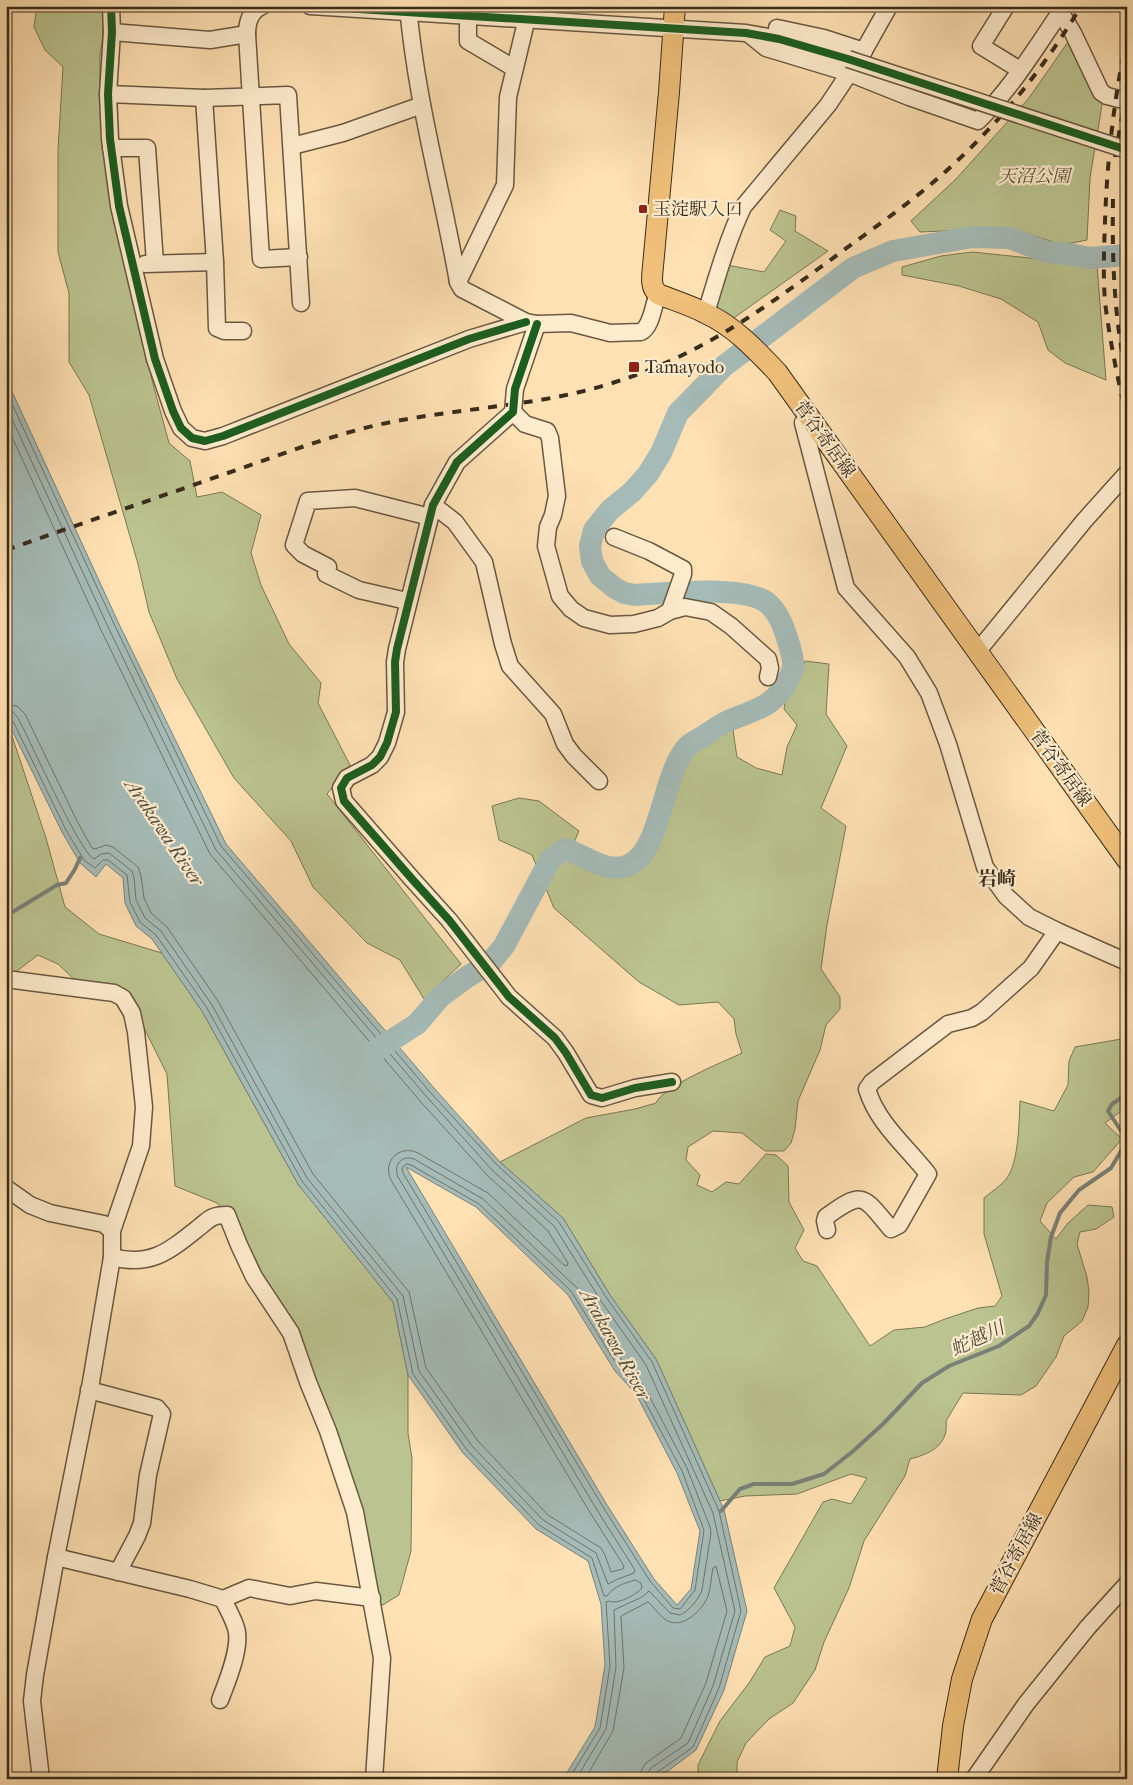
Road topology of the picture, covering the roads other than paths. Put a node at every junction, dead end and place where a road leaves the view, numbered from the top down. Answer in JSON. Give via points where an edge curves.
{"nodes":[{"id":1,"x":111,"y":6,"type":"edge"},
{"id":2,"x":262,"y":6,"type":"edge"},
{"id":3,"x":310,"y":6,"type":"edge"},
{"id":4,"x":675,"y":6,"type":"edge"},
{"id":5,"x":889,"y":6,"type":"edge"},
{"id":6,"x":1006,"y":6,"type":"edge"},
{"id":7,"x":408,"y":9,"type":"edge"},
{"id":8,"x":1059,"y":9,"type":"edge"},
{"id":9,"x":531,"y":14,"type":"edge"},
{"id":10,"x":468,"y":16,"type":"junction"},
{"id":11,"x":674,"y":28,"type":"junction"},
{"id":12,"x":112,"y":32,"type":"junction"},
{"id":13,"x":746,"y":32,"type":"junction"},
{"id":14,"x":247,"y":34,"type":"junction"},
{"id":15,"x":864,"y":51,"type":"junction"},
{"id":16,"x":848,"y":66,"type":"junction"},
{"id":17,"x":514,"y":68,"type":"junction"},
{"id":18,"x":1020,"y":70,"type":"junction"},
{"id":19,"x":108,"y":94,"type":"junction"},
{"id":20,"x":252,"y":96,"type":"junction"},
{"id":21,"x":204,"y":98,"type":"junction"},
{"id":22,"x":1127,"y":101,"type":"edge"},
{"id":23,"x":422,"y":105,"type":"junction"},
{"id":24,"x":292,"y":146,"type":"junction"},
{"id":25,"x":111,"y":148,"type":"junction"},
{"id":26,"x":1127,"y":150,"type":"edge"},
{"id":27,"x":299,"y":256,"type":"junction"},
{"id":28,"x":215,"y":262,"type":"junction"},
{"id":29,"x":133,"y":264,"type":"junction"},
{"id":30,"x":155,"y":264,"type":"junction"},
{"id":31,"x":458,"y":282,"type":"junction"},
{"id":32,"x":658,"y":294,"type":"junction"},
{"id":33,"x":301,"y":303,"type":"dead end"},
{"id":34,"x":706,"y":313,"type":"junction"},
{"id":35,"x":531,"y":323,"type":"junction"},
{"id":36,"x":242,"y":331,"type":"dead end"},
{"id":37,"x":513,"y":412,"type":"junction"},
{"id":38,"x":810,"y":419,"type":"junction"},
{"id":39,"x":1127,"y":473,"type":"edge"},
{"id":40,"x":431,"y":511,"type":"junction"},
{"id":41,"x":614,"y":537,"type":"dead end"},
{"id":42,"x":408,"y":601,"type":"junction"},
{"id":43,"x":671,"y":606,"type":"junction"},
{"id":44,"x":977,"y":652,"type":"junction"},
{"id":45,"x":768,"y":677,"type":"dead end"},
{"id":46,"x":598,"y":781,"type":"dead end"},
{"id":47,"x":1127,"y":860,"type":"edge"},
{"id":48,"x":1057,"y":931,"type":"junction"},
{"id":49,"x":1127,"y":962,"type":"edge"},
{"id":50,"x":6,"y":979,"type":"edge"},
{"id":51,"x":672,"y":1082,"type":"dead end"},
{"id":52,"x":6,"y":1188,"type":"edge"},
{"id":53,"x":827,"y":1230,"type":"dead end"},
{"id":54,"x":112,"y":1231,"type":"junction"},
{"id":55,"x":112,"y":1257,"type":"junction"},
{"id":56,"x":1127,"y":1345,"type":"edge"},
{"id":57,"x":89,"y":1390,"type":"junction"},
{"id":58,"x":56,"y":1558,"type":"junction"},
{"id":59,"x":118,"y":1572,"type":"junction"},
{"id":60,"x":1127,"y":1584,"type":"edge"},
{"id":61,"x":372,"y":1598,"type":"junction"},
{"id":62,"x":223,"y":1599,"type":"junction"},
{"id":63,"x":220,"y":1700,"type":"dead end"},
{"id":64,"x":41,"y":1779,"type":"edge"},
{"id":65,"x":374,"y":1779,"type":"edge"},
{"id":66,"x":947,"y":1779,"type":"edge"},
{"id":67,"x":974,"y":1779,"type":"edge"}],
"edges":[{"from":1,"to":12,"type":"street"},
{"from":2,"to":14,"type":"street","via":[[253,12],[247,23]]},
{"from":3,"to":7,"type":"street"},
{"from":4,"to":11,"type":"main road"},
{"from":5,"to":15,"type":"street"},
{"from":6,"to":18,"type":"street","via":[[981,46]]},
{"from":7,"to":10,"type":"street"},
{"from":7,"to":23,"type":"street"},
{"from":8,"to":18,"type":"street"},
{"from":8,"to":22,"type":"street","via":[[1101,92]]},
{"from":9,"to":10,"type":"street"},
{"from":9,"to":11,"type":"street"},
{"from":9,"to":17,"type":"street"},
{"from":10,"to":17,"type":"street","via":[[468,42]]},
{"from":11,"to":13,"type":"street"},
{"from":11,"to":32,"type":"main road","via":[[653,266],[652,284]]},
{"from":12,"to":14,"type":"street","via":[[210,40]]},
{"from":12,"to":19,"type":"street"},
{"from":13,"to":15,"type":"street","via":[[766,26],[824,38]]},
{"from":13,"to":16,"type":"street","via":[[779,39]]},
{"from":14,"to":20,"type":"street"},
{"from":15,"to":16,"type":"street"},
{"from":16,"to":18,"type":"street","via":[[908,97],[978,121],[996,104]]},
{"from":16,"to":26,"type":"street","bridge":true},
{"from":16,"to":34,"type":"street","via":[[828,105],[743,207]]},
{"from":17,"to":31,"type":"street","via":[[508,96],[505,185]]},
{"from":19,"to":21,"type":"street"},
{"from":19,"to":25,"type":"street"},
{"from":20,"to":21,"type":"street"},
{"from":20,"to":24,"type":"street","via":[[288,95]]},
{"from":20,"to":27,"type":"street","via":[[261,259]]},
{"from":21,"to":28,"type":"street"},
{"from":23,"to":24,"type":"street","via":[[343,133]]},
{"from":23,"to":31,"type":"street"},
{"from":24,"to":27,"type":"street"},
{"from":25,"to":29,"type":"street","via":[[119,206]]},
{"from":25,"to":30,"type":"street","via":[[147,148]]},
{"from":27,"to":33,"type":"street"},
{"from":28,"to":30,"type":"street"},
{"from":28,"to":36,"type":"street","via":[[217,328]]},
{"from":29,"to":30,"type":"street"},
{"from":29,"to":35,"type":"street","via":[[155,359],[173,411],[181,428],[192,438],[205,441],[469,339]]},
{"from":31,"to":35,"type":"street","via":[[462,289]]},
{"from":32,"to":34,"type":"main road","name":"菅谷寄居線"},
{"from":32,"to":35,"type":"street","via":[[648,324],[640,332],[610,333],[571,323]]},
{"from":34,"to":38,"type":"main road","name":"菅谷寄居線","via":[[756,349],[777,372]]},
{"from":35,"to":37,"type":"street","via":[[515,389]]},
{"from":37,"to":40,"type":"street","via":[[458,462]]},
{"from":37,"to":43,"type":"street","via":[[526,424],[547,431],[550,438],[557,496],[546,546],[560,596],[584,618],[610,625],[658,618]]},
{"from":38,"to":44,"type":"main road","name":"菅谷寄居線"},
{"from":38,"to":48,"type":"street","via":[[803,422],[846,588],[907,657],[929,693],[985,867],[1018,908]]},
{"from":39,"to":44,"type":"street"},
{"from":40,"to":42,"type":"street"},
{"from":40,"to":42,"type":"street","via":[[355,498],[308,501],[294,546],[328,567],[326,574],[359,590]]},
{"from":40,"to":46,"type":"street","via":[[455,522],[484,562],[510,666],[553,714],[565,744]]},
{"from":41,"to":43,"type":"street","via":[[683,568]]},
{"from":42,"to":51,"type":"street","via":[[394,662],[396,712],[387,743],[372,765],[347,778],[341,788],[344,801],[450,920],[509,997],[554,1038],[591,1095],[602,1098]]},
{"from":43,"to":45,"type":"street","via":[[711,612],[731,626],[768,659]]},
{"from":44,"to":47,"type":"main road","name":"菅谷寄居線"},
{"from":48,"to":49,"type":"street"},
{"from":48,"to":53,"type":"street","via":[[1031,968],[982,1012],[948,1024],[872,1082],[867,1089],[869,1096],[883,1120],[928,1174],[899,1225],[891,1229],[868,1202],[859,1199],[826,1217]]},
{"from":50,"to":54,"type":"street","via":[[114,993],[122,998],[132,1013],[144,1107],[143,1128],[141,1146]]},
{"from":52,"to":54,"type":"street","via":[[30,1205],[50,1213],[104,1224]]},
{"from":54,"to":55,"type":"street"},
{"from":55,"to":57,"type":"street"},
{"from":55,"to":61,"type":"street","via":[[129,1261],[157,1257],[215,1215],[227,1215],[254,1277],[291,1334],[328,1431],[355,1512]]},
{"from":56,"to":66,"type":"main road","name":"菅谷寄居線","via":[[982,1619],[962,1679]]},
{"from":57,"to":58,"type":"street"},
{"from":57,"to":59,"type":"street","via":[[157,1408],[162,1414],[148,1475],[142,1523]]},
{"from":58,"to":59,"type":"street"},
{"from":58,"to":64,"type":"street","via":[[32,1701]]},
{"from":59,"to":62,"type":"street"},
{"from":60,"to":67,"type":"street","via":[[1026,1704]]},
{"from":61,"to":62,"type":"street","via":[[316,1591],[290,1596],[249,1588]]},
{"from":61,"to":65,"type":"street","via":[[382,1658]]},
{"from":62,"to":63,"type":"street","via":[[236,1628],[238,1642]]}]}
